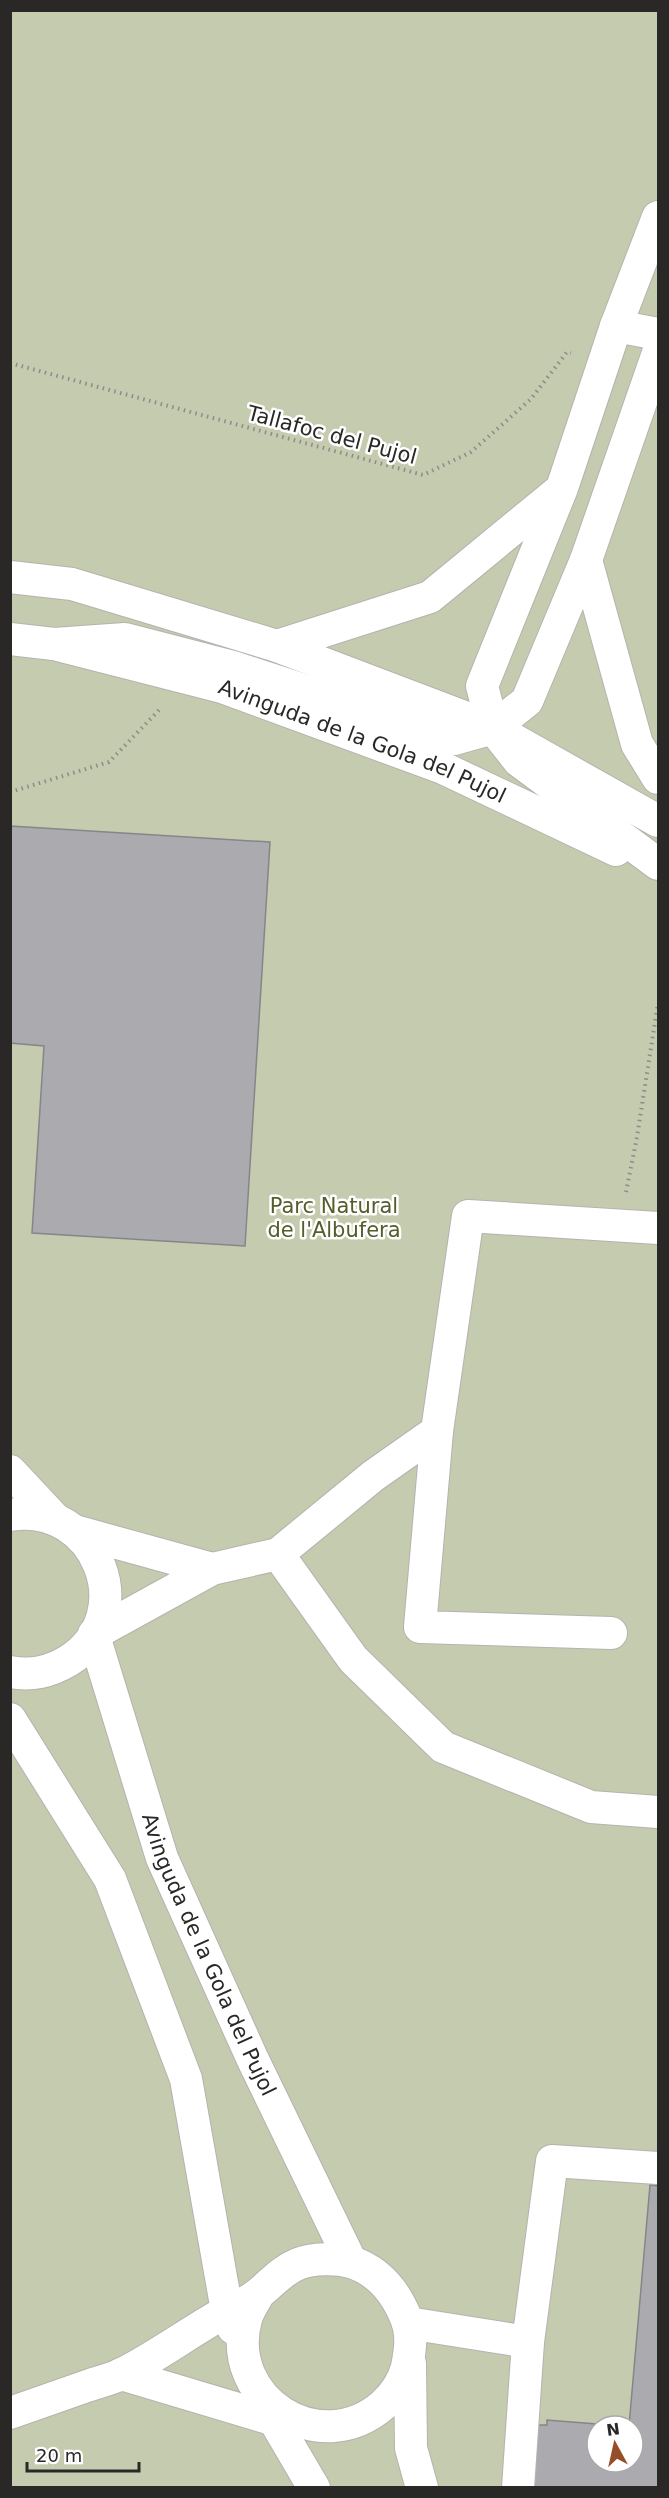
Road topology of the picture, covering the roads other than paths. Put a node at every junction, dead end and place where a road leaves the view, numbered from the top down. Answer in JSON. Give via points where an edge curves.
{"nodes":[{"id":1,"x":658,"y":217,"type":"edge"},
{"id":2,"x":616,"y":326,"type":"junction"},
{"id":3,"x":658,"y":334,"type":"edge"},
{"id":4,"x":658,"y":353,"type":"edge"},
{"id":5,"x":562,"y":488,"type":"junction"},
{"id":6,"x":586,"y":560,"type":"junction"},
{"id":7,"x":10,"y":577,"type":"edge"},
{"id":8,"x":10,"y":639,"type":"edge"},
{"id":9,"x":54,"y":644,"type":"junction"},
{"id":10,"x":277,"y":646,"type":"junction"},
{"id":11,"x":493,"y":728,"type":"junction"},
{"id":12,"x":658,"y":778,"type":"edge"},
{"id":13,"x":658,"y":821,"type":"edge"},
{"id":14,"x":658,"y":864,"type":"edge"},
{"id":15,"x":658,"y":869,"type":"edge"},
{"id":16,"x":658,"y":1228,"type":"edge"},
{"id":17,"x":437,"y":1431,"type":"junction"},
{"id":18,"x":10,"y":1471,"type":"edge"},
{"id":19,"x":10,"y":1515,"type":"edge"},
{"id":20,"x":66,"y":1525,"type":"junction"},
{"id":21,"x":278,"y":1554,"type":"junction"},
{"id":22,"x":212,"y":1569,"type":"junction"},
{"id":23,"x":611,"y":1633,"type":"dead end"},
{"id":24,"x":94,"y":1635,"type":"junction"},
{"id":25,"x":10,"y":1672,"type":"edge"},
{"id":26,"x":10,"y":1719,"type":"edge"},
{"id":27,"x":658,"y":1812,"type":"edge"},
{"id":28,"x":658,"y":2168,"type":"edge"},
{"id":29,"x":351,"y":2262,"type":"junction"},
{"id":30,"x":258,"y":2295,"type":"junction"},
{"id":31,"x":227,"y":2311,"type":"junction"},
{"id":32,"x":409,"y":2337,"type":"junction"},
{"id":33,"x":528,"y":2342,"type":"junction"},
{"id":34,"x":121,"y":2374,"type":"junction"},
{"id":35,"x":252,"y":2381,"type":"junction"},
{"id":36,"x":10,"y":2413,"type":"edge"},
{"id":37,"x":287,"y":2421,"type":"junction"},
{"id":38,"x":314,"y":2487,"type":"edge"},
{"id":39,"x":422,"y":2487,"type":"edge"},
{"id":40,"x":518,"y":2487,"type":"edge"}],
"edges":[{"from":1,"to":2,"type":"street","name":"Avinguda de la Gola del Pujol"},
{"from":2,"to":3,"type":"street"},
{"from":2,"to":5,"type":"street","name":"Avinguda de la Gola del Pujol"},
{"from":4,"to":6,"type":"street","name":"Avinguda de la Gola del Pujol"},
{"from":5,"to":10,"type":"street","via":[[430,597]]},
{"from":5,"to":11,"type":"street","name":"Avinguda de la Gola del Pujol","via":[[482,686]]},
{"from":6,"to":11,"type":"street","name":"Avinguda de la Gola del Pujol","via":[[527,701]]},
{"from":6,"to":12,"type":"street","via":[[637,744]]},
{"from":7,"to":10,"type":"street","via":[[72,584]]},
{"from":8,"to":9,"type":"street","name":"Avinguda de la Gola del Pujol"},
{"from":9,"to":11,"type":"street","name":"Avinguda de la Gola del Pujol","via":[[125,639],[233,668],[454,739]]},
{"from":9,"to":15,"type":"street","name":"Avinguda de la Gola del Pujol","via":[[222,687],[443,768]]},
{"from":10,"to":11,"type":"street"},
{"from":11,"to":13,"type":"street"},
{"from":11,"to":14,"type":"street","name":"Avinguda de la Gola del Pujol","via":[[519,761]]},
{"from":16,"to":17,"type":"street","via":[[468,1216]]},
{"from":17,"to":21,"type":"street","via":[[373,1476]]},
{"from":17,"to":23,"type":"street","via":[[420,1627]]},
{"from":18,"to":20,"type":"street"},
{"from":19,"to":20,"type":"street","via":[[26,1512]]},
{"from":20,"to":22,"type":"street"},
{"from":20,"to":24,"type":"street","via":[[96,1555],[105,1582],[104,1610]]},
{"from":21,"to":22,"type":"street"},
{"from":21,"to":27,"type":"street","via":[[353,1659],[443,1747],[591,1808]]},
{"from":22,"to":24,"type":"street"},
{"from":24,"to":25,"type":"street","via":[[78,1654],[54,1669],[27,1675]]},
{"from":24,"to":29,"type":"street","name":"Avinguda de la Gola del Pujol","via":[[162,1858],[253,2060]]},
{"from":26,"to":31,"type":"street","via":[[110,1879],[182,2068]]},
{"from":28,"to":33,"type":"street","via":[[552,2162]]},
{"from":29,"to":30,"type":"street","via":[[325,2259],[299,2263],[276,2276]]},
{"from":29,"to":32,"type":"street","via":[[377,2276],[397,2297]]},
{"from":30,"to":31,"type":"street"},
{"from":30,"to":35,"type":"street","via":[[246,2318],[242,2344]]},
{"from":31,"to":34,"type":"street"},
{"from":31,"to":35,"type":"street"},
{"from":32,"to":33,"type":"street"},
{"from":32,"to":37,"type":"street","via":[[405,2376],[391,2397],[372,2414],[348,2424],[323,2427]]},
{"from":32,"to":39,"type":"street","via":[[411,2448]]},
{"from":33,"to":40,"type":"street"},
{"from":34,"to":36,"type":"street"},
{"from":34,"to":37,"type":"street"},
{"from":35,"to":37,"type":"street"},
{"from":37,"to":38,"type":"street"}]}
